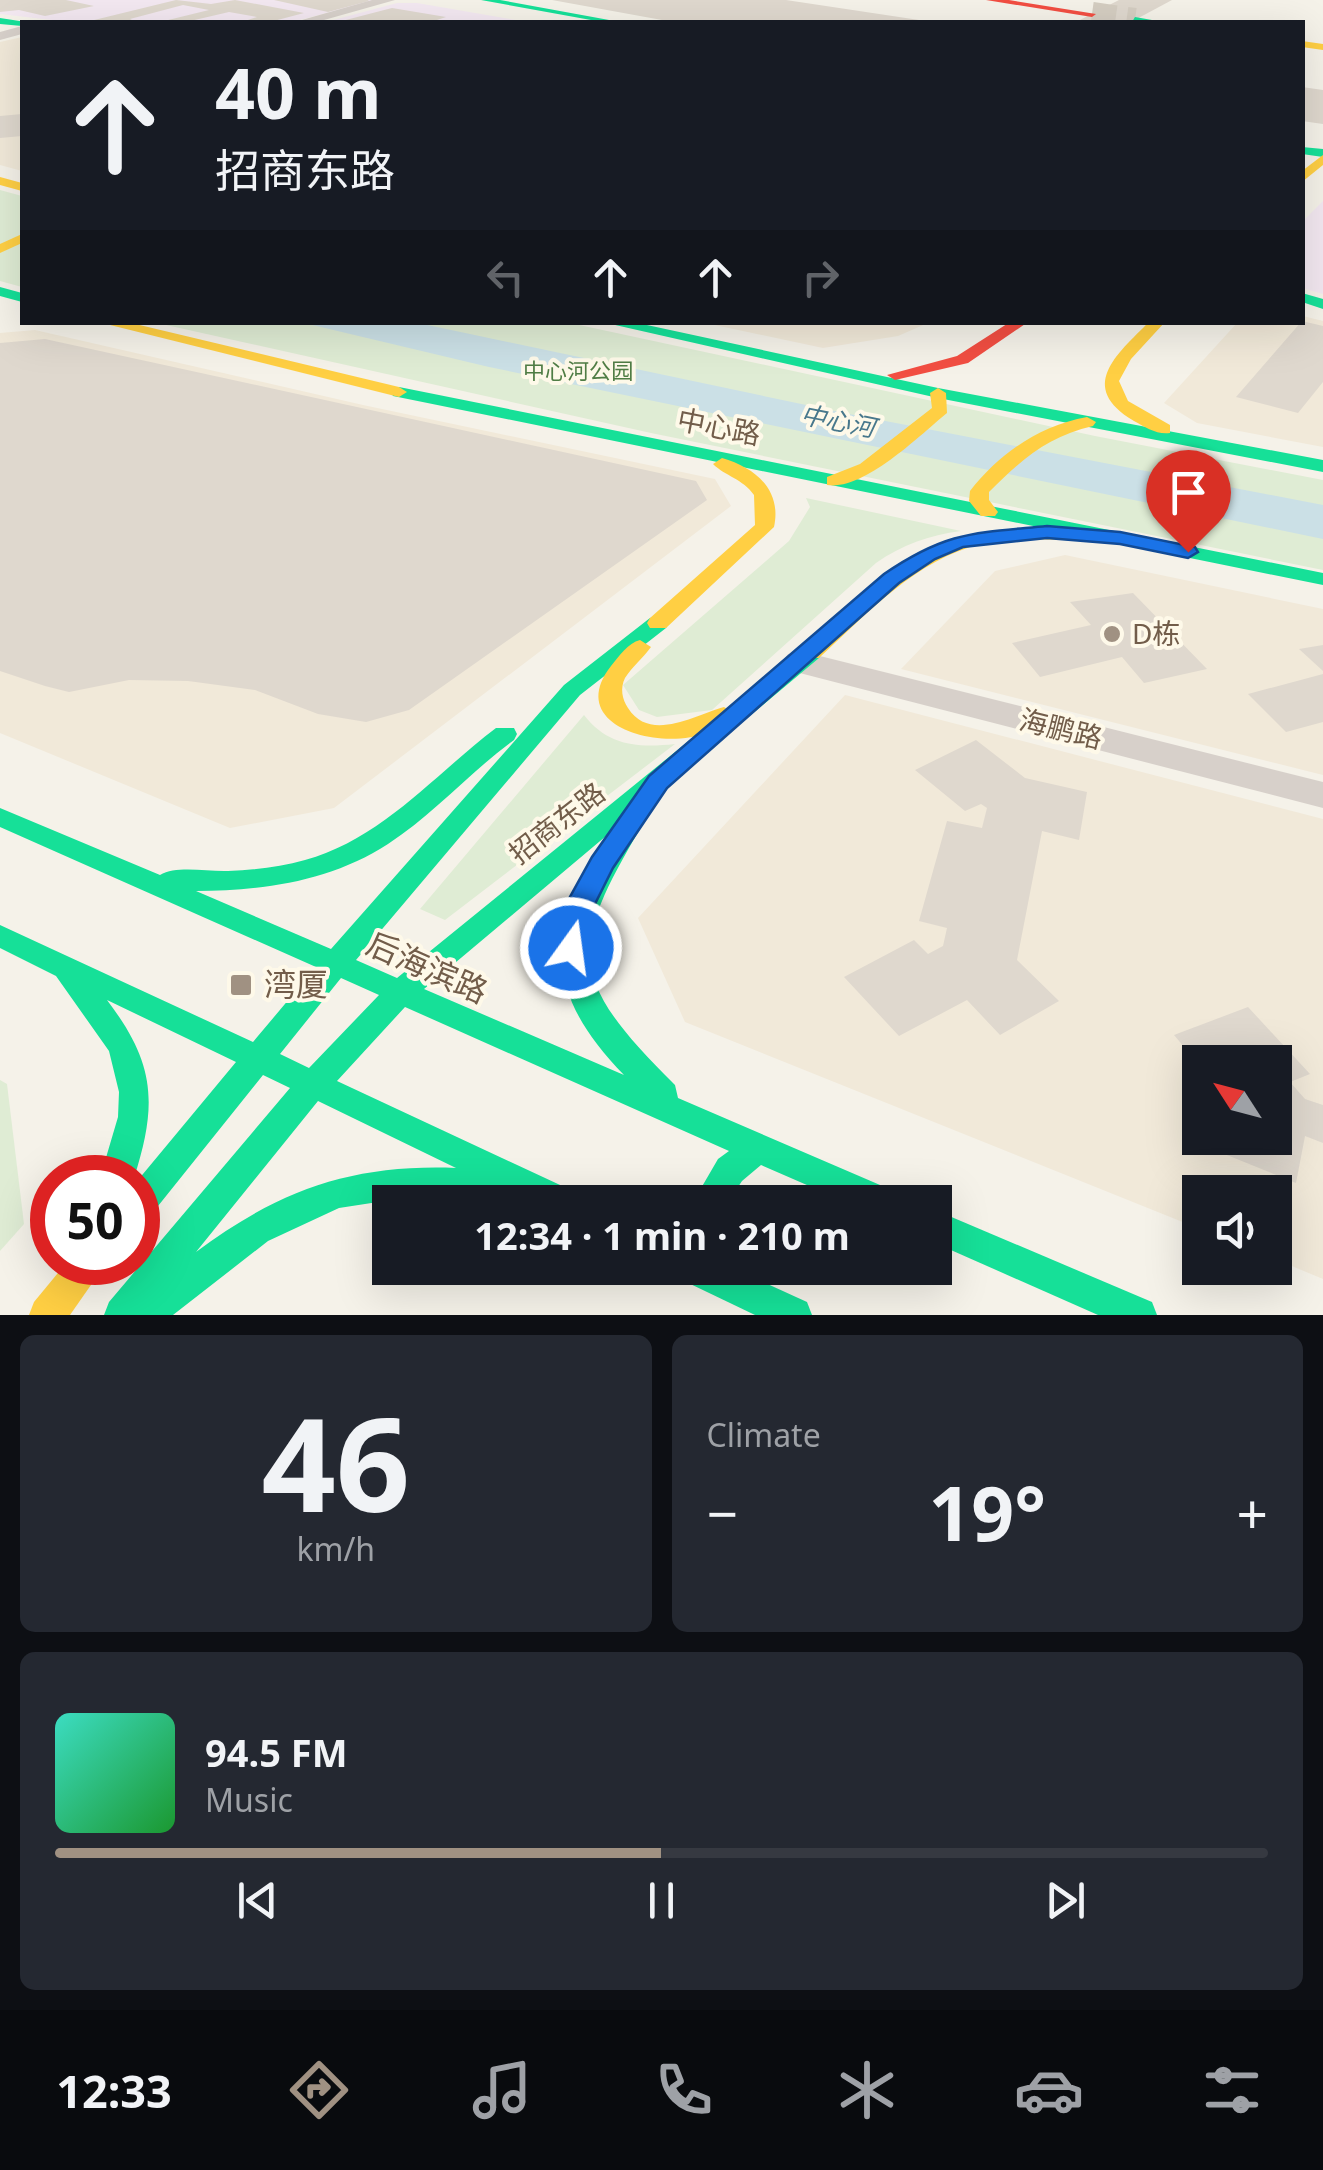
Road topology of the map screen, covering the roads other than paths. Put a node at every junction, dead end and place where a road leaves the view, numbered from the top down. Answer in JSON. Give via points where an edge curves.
{"nodes":[{"id":1,"x":388,"y":0,"type":"edge"},
{"id":2,"x":990,"y":0,"type":"edge"},
{"id":3,"x":475,"y":2,"type":"edge"},
{"id":4,"x":1092,"y":14,"type":"dead end"},
{"id":5,"x":310,"y":20,"type":"edge"},
{"id":6,"x":565,"y":20,"type":"edge"},
{"id":7,"x":601,"y":20,"type":"edge"},
{"id":8,"x":1323,"y":156,"type":"edge"},
{"id":9,"x":1305,"y":175,"type":"edge"},
{"id":10,"x":0,"y":291,"type":"edge"},
{"id":11,"x":18,"y":311,"type":"edge"},
{"id":12,"x":117,"y":325,"type":"edge"},
{"id":13,"x":623,"y":325,"type":"edge"},
{"id":14,"x":1017,"y":325,"type":"edge"},
{"id":15,"x":1155,"y":325,"type":"edge"},
{"id":16,"x":824,"y":369,"type":"junction"},
{"id":17,"x":939,"y":401,"type":"junction"},
{"id":18,"x":1087,"y":422,"type":"junction"},
{"id":19,"x":1201,"y":444,"type":"junction"},
{"id":20,"x":674,"y":449,"type":"junction"},
{"id":21,"x":1323,"y":466,"type":"edge"},
{"id":22,"x":834,"y":481,"type":"junction"},
{"id":23,"x":984,"y":502,"type":"junction"},
{"id":24,"x":1120,"y":538,"type":"junction"},
{"id":25,"x":1323,"y":578,"type":"edge"},
{"id":26,"x":666,"y":617,"type":"junction"},
{"id":27,"x":786,"y":674,"type":"junction"},
{"id":28,"x":572,"y":690,"type":"junction"},
{"id":29,"x":658,"y":782,"type":"junction"},
{"id":30,"x":1323,"y":795,"type":"edge"},
{"id":31,"x":0,"y":817,"type":"edge"},
{"id":32,"x":142,"y":878,"type":"junction"},
{"id":33,"x":0,"y":936,"type":"edge"},
{"id":34,"x":56,"y":962,"type":"junction"},
{"id":35,"x":338,"y":964,"type":"junction"},
{"id":36,"x":402,"y":992,"type":"junction"},
{"id":37,"x":258,"y":1059,"type":"junction"},
{"id":38,"x":313,"y":1086,"type":"junction"},
{"id":39,"x":694,"y":1120,"type":"junction"},
{"id":40,"x":757,"y":1148,"type":"junction"},
{"id":41,"x":123,"y":1155,"type":"edge"},
{"id":42,"x":160,"y":1178,"type":"edge"},
{"id":43,"x":526,"y":1185,"type":"edge"},
{"id":44,"x":721,"y":1185,"type":"edge"},
{"id":45,"x":843,"y":1185,"type":"edge"},
{"id":46,"x":372,"y":1186,"type":"edge"},
{"id":47,"x":952,"y":1233,"type":"edge"},
{"id":48,"x":72,"y":1285,"type":"edge"},
{"id":49,"x":735,"y":1285,"type":"edge"},
{"id":50,"x":54,"y":1307,"type":"edge"},
{"id":51,"x":122,"y":1315,"type":"edge"},
{"id":52,"x":145,"y":1315,"type":"edge"},
{"id":53,"x":794,"y":1315,"type":"edge"},
{"id":54,"x":1139,"y":1315,"type":"edge"}],
"edges":[{"from":1,"to":5,"type":"street"},
{"from":2,"to":4,"type":"main road"},
{"from":3,"to":6,"type":"main road"},
{"from":3,"to":7,"type":"main road"},
{"from":8,"to":9,"type":"main road"},
{"from":10,"to":11,"type":"main road"},
{"from":12,"to":20,"type":"main road","name":"中心路"},
{"from":13,"to":16,"type":"main road"},
{"from":14,"to":16,"type":"main road","via":[[982,353],[946,368],[893,375]]},
{"from":15,"to":19,"type":"main road","via":[[1107,384],[1124,410]]},
{"from":16,"to":17,"type":"main road"},
{"from":17,"to":18,"type":"main road"},
{"from":17,"to":22,"type":"main road","via":[[867,468]]},
{"from":18,"to":19,"type":"main road"},
{"from":18,"to":23,"type":"main road","via":[[1043,430]]},
{"from":19,"to":21,"type":"main road"},
{"from":20,"to":22,"type":"main road","name":"中心路"},
{"from":20,"to":26,"type":"main road","via":[[758,482],[770,514],[750,542]]},
{"from":22,"to":23,"type":"main road","name":"中心路"},
{"from":23,"to":24,"type":"main road","name":"中心路"},
{"from":24,"to":25,"type":"main road","name":"中心路"},
{"from":24,"to":27,"type":"main road","name":"招商东路","via":[[1047,532],[959,541],[927,554]]},
{"from":26,"to":27,"type":"main road","via":[[609,690],[616,712],[629,723],[660,733],[694,731]]},
{"from":26,"to":28,"type":"main road"},
{"from":27,"to":29,"type":"main road","name":"招商东路"},
{"from":27,"to":30,"type":"street","name":"海鹏路"},
{"from":28,"to":32,"type":"main road","via":[[491,744],[379,837],[341,858],[272,880]]},
{"from":28,"to":35,"type":"main road"},
{"from":29,"to":36,"type":"main road","name":"招商东路","via":[[464,934]]},
{"from":29,"to":39,"type":"main road","via":[[580,906],[571,948],[574,984],[595,1023],[630,1064]]},
{"from":31,"to":32,"type":"main road","name":"后海滨路"},
{"from":32,"to":35,"type":"main road","name":"后海滨路"},
{"from":33,"to":34,"type":"main road"},
{"from":34,"to":37,"type":"main road"},
{"from":34,"to":41,"type":"main road","via":[[102,1013],[132,1061],[139,1089]]},
{"from":35,"to":36,"type":"main road","name":"后海滨路"},
{"from":35,"to":37,"type":"main road"},
{"from":36,"to":38,"type":"main road","name":"招商东路"},
{"from":36,"to":39,"type":"main road","name":"后海滨路"},
{"from":37,"to":38,"type":"main road"},
{"from":37,"to":42,"type":"main road"},
{"from":38,"to":43,"type":"main road"},
{"from":38,"to":51,"type":"main road","name":"招商东路"},
{"from":39,"to":40,"type":"main road","name":"后海滨路"},
{"from":40,"to":44,"type":"main road"},
{"from":40,"to":45,"type":"main road","name":"后海滨路"},
{"from":46,"to":52,"type":"main road","via":[[325,1196],[277,1218]]},
{"from":47,"to":54,"type":"main road"},
{"from":48,"to":50,"type":"main road"},
{"from":49,"to":53,"type":"main road"}]}
